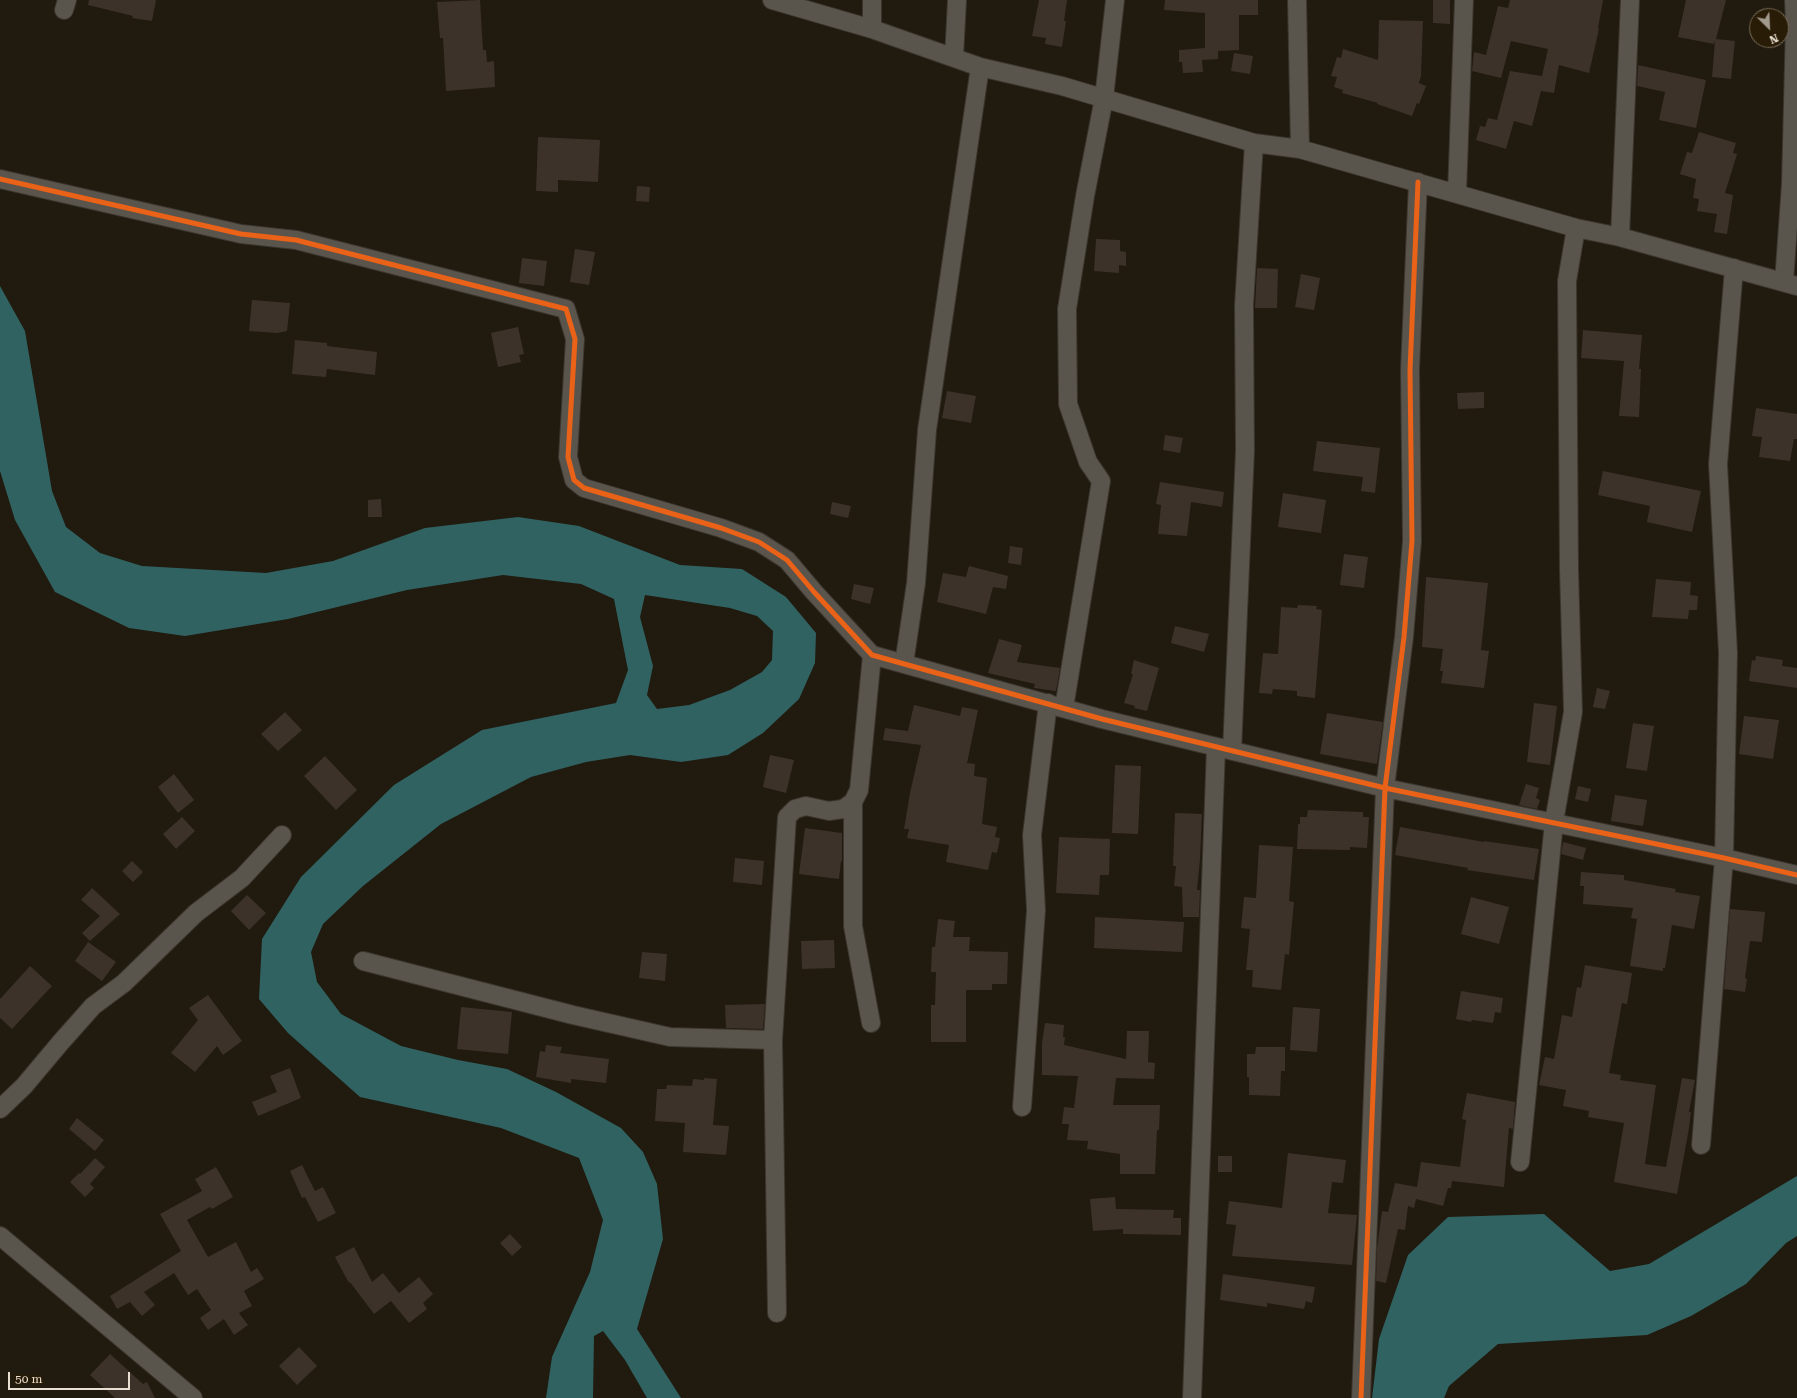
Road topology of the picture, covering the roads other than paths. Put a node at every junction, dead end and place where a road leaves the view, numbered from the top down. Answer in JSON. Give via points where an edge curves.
{"nodes":[{"id":1,"x":772,"y":0,"type":"edge"},
{"id":2,"x":872,"y":0,"type":"edge"},
{"id":3,"x":957,"y":0,"type":"edge"},
{"id":4,"x":1115,"y":0,"type":"edge"},
{"id":5,"x":1297,"y":0,"type":"edge"},
{"id":6,"x":1464,"y":0,"type":"edge"},
{"id":7,"x":1630,"y":0,"type":"edge"},
{"id":8,"x":1794,"y":0,"type":"edge"},
{"id":9,"x":872,"y":29,"type":"junction"},
{"id":10,"x":954,"y":58,"type":"junction"},
{"id":11,"x":980,"y":67,"type":"junction"},
{"id":12,"x":1104,"y":98,"type":"junction"},
{"id":13,"x":1254,"y":143,"type":"junction"},
{"id":14,"x":1300,"y":149,"type":"junction"},
{"id":15,"x":0,"y":179,"type":"edge"},
{"id":16,"x":1418,"y":182,"type":"junction"},
{"id":17,"x":1457,"y":193,"type":"junction"},
{"id":18,"x":1576,"y":228,"type":"junction"},
{"id":19,"x":1620,"y":237,"type":"junction"},
{"id":20,"x":1734,"y":268,"type":"junction"},
{"id":21,"x":1791,"y":284,"type":"edge"},
{"id":22,"x":872,"y":655,"type":"junction"},
{"id":23,"x":904,"y":664,"type":"junction"},
{"id":24,"x":1056,"y":705,"type":"junction"},
{"id":25,"x":1224,"y":749,"type":"junction"},
{"id":26,"x":1385,"y":788,"type":"junction"},
{"id":27,"x":853,"y":802,"type":"junction"},
{"id":28,"x":1554,"y":822,"type":"junction"},
{"id":29,"x":282,"y":835,"type":"dead end"},
{"id":30,"x":1724,"y":858,"type":"junction"},
{"id":31,"x":1797,"y":875,"type":"edge"},
{"id":32,"x":363,"y":961,"type":"dead end"},
{"id":33,"x":870,"y":1023,"type":"dead end"},
{"id":34,"x":773,"y":1040,"type":"junction"},
{"id":35,"x":1022,"y":1107,"type":"dead end"},
{"id":36,"x":0,"y":1109,"type":"edge"},
{"id":37,"x":1701,"y":1145,"type":"dead end"},
{"id":38,"x":1520,"y":1162,"type":"dead end"},
{"id":39,"x":0,"y":1236,"type":"edge"},
{"id":40,"x":777,"y":1313,"type":"dead end"},
{"id":41,"x":192,"y":1398,"type":"edge"},
{"id":42,"x":1192,"y":1398,"type":"edge"},
{"id":43,"x":1361,"y":1398,"type":"edge"}],
"edges":[{"from":1,"to":9,"type":"street"},
{"from":2,"to":9,"type":"street"},
{"from":3,"to":10,"type":"street"},
{"from":4,"to":12,"type":"street"},
{"from":5,"to":14,"type":"street"},
{"from":6,"to":17,"type":"street"},
{"from":7,"to":19,"type":"street"},
{"from":8,"to":21,"type":"street"},
{"from":9,"to":10,"type":"street"},
{"from":10,"to":11,"type":"street"},
{"from":11,"to":12,"type":"street"},
{"from":11,"to":23,"type":"street","via":[[927,430],[916,583]]},
{"from":12,"to":13,"type":"street"},
{"from":12,"to":24,"type":"street","via":[[1085,196],[1068,309],[1068,404],[1088,462],[1101,481]]},
{"from":13,"to":14,"type":"street"},
{"from":13,"to":25,"type":"street","via":[[1244,305],[1245,451]]},
{"from":14,"to":16,"type":"street"},
{"from":15,"to":22,"type":"street","via":[[241,234],[296,240],[566,309],[575,339],[568,457],[574,480],[584,488],[721,528],[759,542],[787,560]]},
{"from":16,"to":17,"type":"street"},
{"from":16,"to":26,"type":"street","via":[[1410,370],[1412,541],[1404,636]]},
{"from":17,"to":18,"type":"street"},
{"from":18,"to":19,"type":"street"},
{"from":18,"to":28,"type":"street","via":[[1567,282],[1573,712]]},
{"from":19,"to":20,"type":"street"},
{"from":20,"to":21,"type":"street"},
{"from":20,"to":30,"type":"street","via":[[1718,464],[1728,653]]},
{"from":22,"to":23,"type":"street"},
{"from":22,"to":27,"type":"street","via":[[859,790]]},
{"from":23,"to":24,"type":"street"},
{"from":24,"to":25,"type":"street"},
{"from":24,"to":35,"type":"street","via":[[1032,835],[1036,910]]},
{"from":25,"to":26,"type":"street"},
{"from":25,"to":42,"type":"street"},
{"from":26,"to":28,"type":"street"},
{"from":26,"to":43,"type":"street"},
{"from":27,"to":33,"type":"street","via":[[853,926]]},
{"from":27,"to":34,"type":"street","via":[[843,809],[829,811],[806,806],[795,809],[787,817]]},
{"from":28,"to":30,"type":"street"},
{"from":28,"to":38,"type":"street"},
{"from":29,"to":36,"type":"street","via":[[242,878],[196,913],[124,983],[93,1006],[24,1086]]},
{"from":30,"to":31,"type":"street"},
{"from":30,"to":37,"type":"street"},
{"from":32,"to":34,"type":"street","via":[[670,1037]]},
{"from":34,"to":40,"type":"street"},
{"from":39,"to":41,"type":"street"}]}
